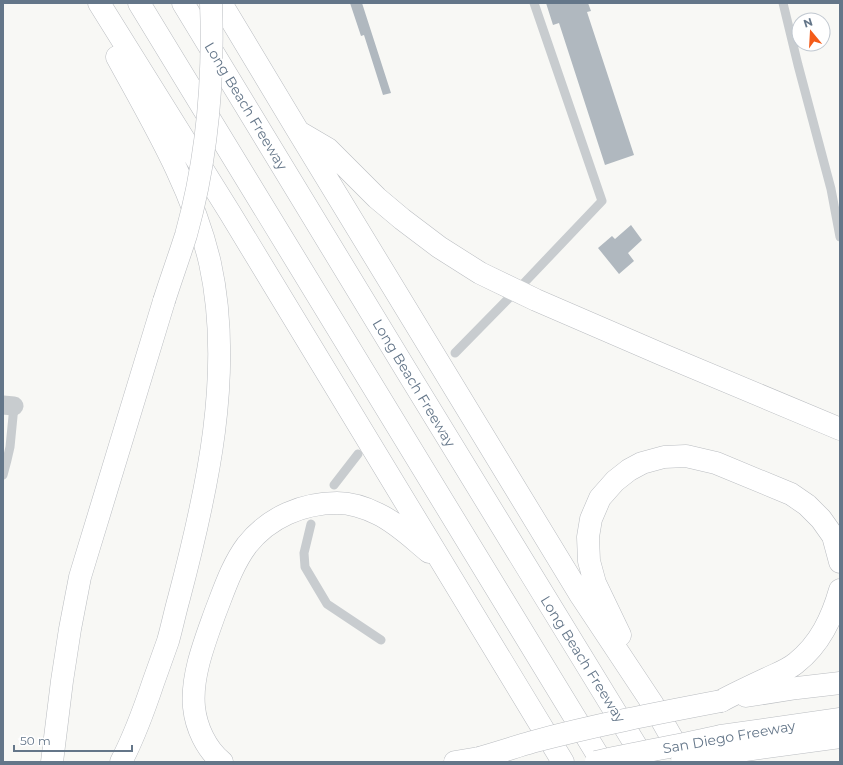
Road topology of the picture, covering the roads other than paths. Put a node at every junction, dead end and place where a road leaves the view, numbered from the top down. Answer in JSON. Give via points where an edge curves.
{"nodes":[{"id":1,"x":87,"y":3,"type":"edge"},
{"id":2,"x":99,"y":3,"type":"edge"},
{"id":3,"x":140,"y":3,"type":"edge"},
{"id":4,"x":183,"y":3,"type":"edge"},
{"id":5,"x":211,"y":3,"type":"edge"},
{"id":6,"x":221,"y":3,"type":"edge"},
{"id":7,"x":534,"y":3,"type":"edge"},
{"id":8,"x":783,"y":3,"type":"edge"},
{"id":9,"x":298,"y":131,"type":"junction"},
{"id":10,"x":840,"y":237,"type":"edge"},
{"id":11,"x":524,"y":282,"type":"dead end"},
{"id":12,"x":509,"y":298,"type":"dead end"},
{"id":13,"x":455,"y":353,"type":"dead end"},
{"id":14,"x":8,"y":405,"type":"edge"},
{"id":15,"x":840,"y":429,"type":"edge"},
{"id":16,"x":358,"y":454,"type":"dead end"},
{"id":17,"x":5,"y":459,"type":"edge"},
{"id":18,"x":3,"y":475,"type":"edge"},
{"id":19,"x":334,"y":485,"type":"dead end"},
{"id":20,"x":311,"y":524,"type":"dead end"},
{"id":21,"x":840,"y":562,"type":"edge"},
{"id":22,"x":443,"y":565,"type":"junction"},
{"id":23,"x":840,"y":590,"type":"edge"},
{"id":24,"x":381,"y":640,"type":"dead end"},
{"id":25,"x":840,"y":683,"type":"edge"},
{"id":26,"x":721,"y":701,"type":"junction"},
{"id":27,"x":652,"y":703,"type":"junction"},
{"id":28,"x":840,"y":719,"type":"edge"},
{"id":29,"x":840,"y":737,"type":"edge"},
{"id":30,"x":840,"y":747,"type":"edge"},
{"id":31,"x":735,"y":753,"type":"edge"},
{"id":32,"x":52,"y":759,"type":"edge"},
{"id":33,"x":472,"y":760,"type":"edge"},
{"id":34,"x":121,"y":762,"type":"edge"},
{"id":35,"x":222,"y":762,"type":"edge"},
{"id":36,"x":455,"y":762,"type":"edge"},
{"id":37,"x":563,"y":762,"type":"edge"},
{"id":38,"x":596,"y":762,"type":"edge"},
{"id":39,"x":602,"y":762,"type":"edge"},
{"id":40,"x":646,"y":762,"type":"edge"},
{"id":41,"x":682,"y":762,"type":"edge"},
{"id":42,"x":686,"y":762,"type":"edge"}],
"edges":[{"from":1,"to":34,"type":"highway","via":[[162,139],[182,180],[203,236],[216,303],[220,359],[208,474],[190,556],[168,641],[146,706]]},
{"from":2,"to":22,"type":"highway","via":[[230,213]]},
{"from":3,"to":39,"type":"highway"},
{"from":4,"to":40,"type":"highway","name":"Long Beach Freeway"},
{"from":5,"to":32,"type":"highway","bridge":true,"via":[[210,92],[197,188],[186,234],[80,577],[68,636]]},
{"from":6,"to":9,"type":"highway"},
{"from":7,"to":11,"type":"lane","via":[[602,201]]},
{"from":8,"to":10,"type":"lane","via":[[831,189]]},
{"from":9,"to":15,"type":"highway","via":[[328,149],[402,219],[480,273],[536,300]]},
{"from":9,"to":27,"type":"highway","via":[[581,596]]},
{"from":12,"to":13,"type":"lane"},
{"from":14,"to":17,"type":"lane","via":[[10,447]]},
{"from":16,"to":19,"type":"lane"},
{"from":17,"to":18,"type":"lane"},
{"from":20,"to":24,"type":"lane","via":[[304,553],[305,568],[326,604]]},
{"from":21,"to":27,"type":"highway","via":[[833,536],[807,505],[791,494],[716,463],[686,456],[664,457],[642,463],[614,481],[600,498],[591,518],[588,537],[589,561],[595,583]]},
{"from":22,"to":35,"type":"highway","via":[[403,530],[379,514],[359,506],[338,503],[305,507],[289,512],[260,531],[237,562],[222,595],[207,636],[194,688],[194,707],[198,725],[204,740]]},
{"from":22,"to":37,"type":"highway"},
{"from":23,"to":26,"type":"highway","via":[[829,622],[808,652],[795,664]]},
{"from":25,"to":26,"type":"highway"},
{"from":26,"to":33,"type":"highway","bridge":true,"via":[[590,728]]},
{"from":27,"to":42,"type":"highway"},
{"from":28,"to":31,"type":"highway","name":"San Diego Freeway"},
{"from":29,"to":31,"type":"highway"},
{"from":30,"to":31,"type":"highway"},
{"from":31,"to":38,"type":"highway","name":"San Diego Freeway","bridge":true,"via":[[689,744]]},
{"from":31,"to":41,"type":"highway","bridge":true},
{"from":33,"to":36,"type":"highway"}]}
